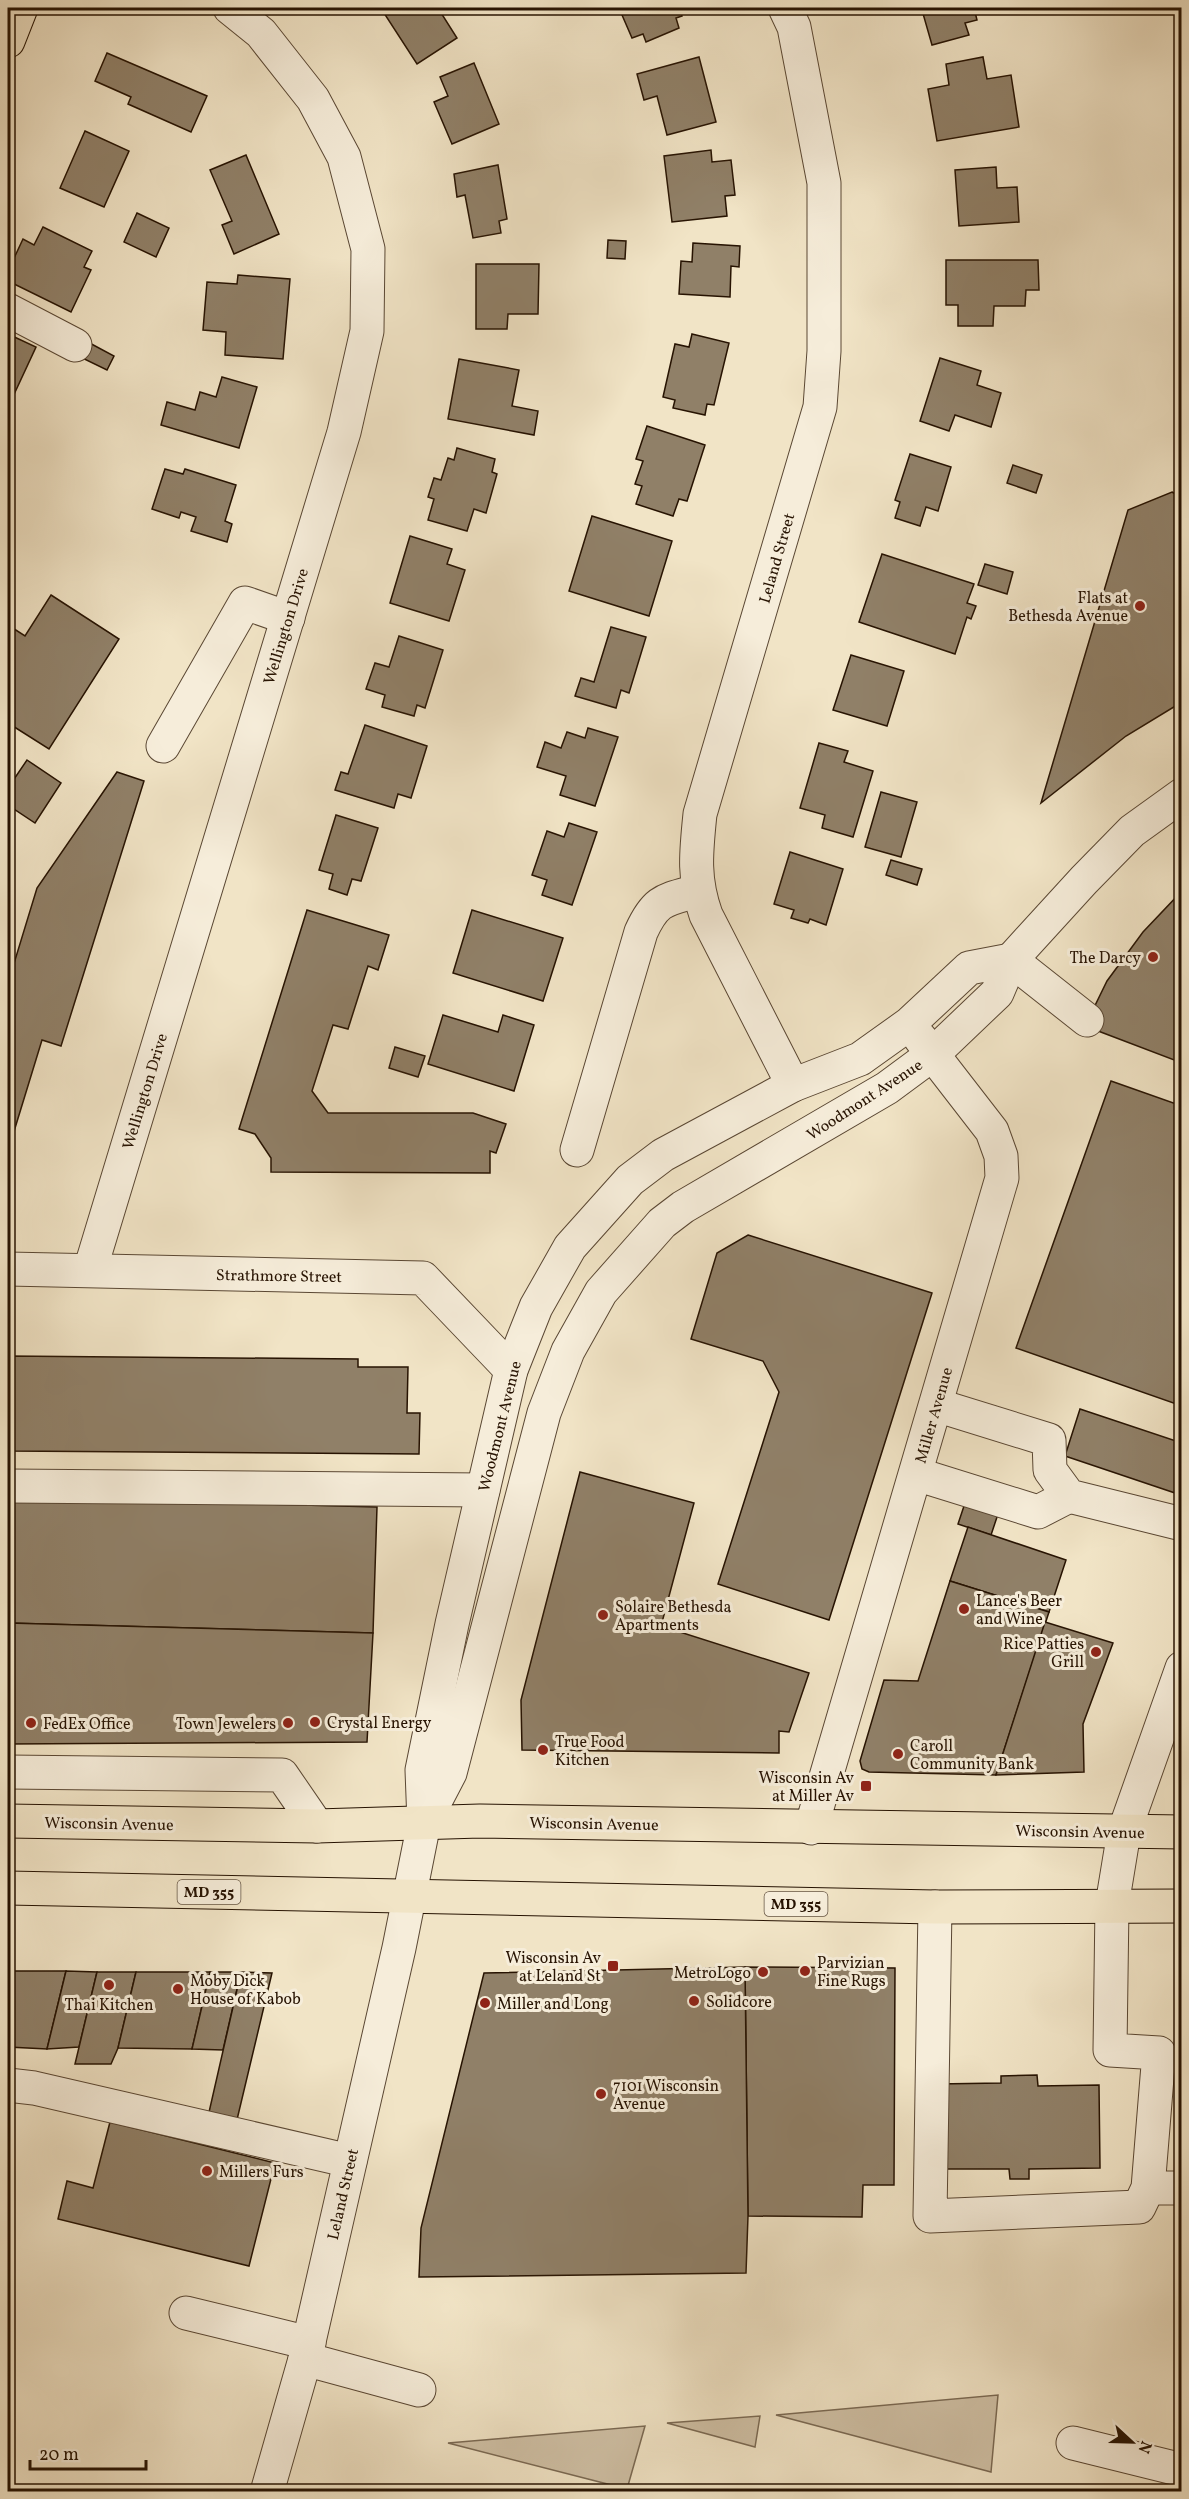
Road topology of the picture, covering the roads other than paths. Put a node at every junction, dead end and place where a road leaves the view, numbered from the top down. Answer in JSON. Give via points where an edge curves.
{"nodes":[{"id":1,"x":21,"y":8,"type":"edge"},
{"id":2,"x":230,"y":8,"type":"edge"},
{"id":3,"x":785,"y":8,"type":"edge"},
{"id":4,"x":8,"y":41,"type":"edge"},
{"id":5,"x":8,"y":310,"type":"edge"},
{"id":6,"x":75,"y":345,"type":"dead end"},
{"id":7,"x":288,"y":618,"type":"junction"},
{"id":8,"x":163,"y":746,"type":"dead end"},
{"id":9,"x":1182,"y":795,"type":"edge"},
{"id":10,"x":698,"y":891,"type":"junction"},
{"id":11,"x":1011,"y":960,"type":"junction"},
{"id":12,"x":1086,"y":1020,"type":"dead end"},
{"id":13,"x":909,"y":1024,"type":"junction"},
{"id":14,"x":933,"y":1054,"type":"junction"},
{"id":15,"x":793,"y":1085,"type":"junction"},
{"id":16,"x":577,"y":1150,"type":"dead end"},
{"id":17,"x":8,"y":1269,"type":"edge"},
{"id":18,"x":90,"y":1270,"type":"junction"},
{"id":19,"x":536,"y":1307,"type":"junction"},
{"id":20,"x":568,"y":1351,"type":"junction"},
{"id":21,"x":511,"y":1370,"type":"junction"},
{"id":22,"x":936,"y":1405,"type":"junction"},
{"id":23,"x":916,"y":1474,"type":"junction"},
{"id":24,"x":8,"y":1486,"type":"edge"},
{"id":25,"x":483,"y":1490,"type":"junction"},
{"id":26,"x":1069,"y":1496,"type":"junction"},
{"id":27,"x":1182,"y":1524,"type":"edge"},
{"id":28,"x":1182,"y":1668,"type":"edge"},
{"id":29,"x":8,"y":1772,"type":"edge"},
{"id":30,"x":8,"y":1821,"type":"edge"},
{"id":31,"x":424,"y":1823,"type":"junction"},
{"id":32,"x":317,"y":1826,"type":"junction"},
{"id":33,"x":811,"y":1828,"type":"junction"},
{"id":34,"x":1124,"y":1832,"type":"junction"},
{"id":35,"x":1182,"y":1832,"type":"edge"},
{"id":36,"x":8,"y":1888,"type":"edge"},
{"id":37,"x":410,"y":1895,"type":"junction"},
{"id":38,"x":1112,"y":1905,"type":"junction"},
{"id":39,"x":1182,"y":1906,"type":"edge"},
{"id":40,"x":935,"y":1907,"type":"junction"},
{"id":41,"x":8,"y":2085,"type":"edge"},
{"id":42,"x":350,"y":2161,"type":"junction"},
{"id":43,"x":1148,"y":2188,"type":"junction"},
{"id":44,"x":1182,"y":2188,"type":"edge"},
{"id":45,"x":186,"y":2313,"type":"dead end"},
{"id":46,"x":307,"y":2351,"type":"junction"},
{"id":47,"x":419,"y":2390,"type":"dead end"},
{"id":48,"x":1073,"y":2443,"type":"dead end"},
{"id":49,"x":1182,"y":2470,"type":"edge"},
{"id":50,"x":267,"y":2492,"type":"edge"}],
"edges":[{"from":1,"to":4,"type":"main road"},
{"from":2,"to":7,"type":"street","name":"Wellington Drive","via":[[261,33],[313,99],[344,157],[368,249],[367,331],[344,432]]},
{"from":3,"to":10,"type":"street","name":"Leland Street","via":[[794,27],[824,183],[820,407],[700,814]]},
{"from":5,"to":6,"type":"street"},
{"from":7,"to":8,"type":"street","via":[[245,603]]},
{"from":7,"to":18,"type":"street","name":"Wellington Drive"},
{"from":9,"to":11,"type":"street","name":"Woodmont Avenue","via":[[1132,831]]},
{"from":10,"to":15,"type":"street","name":"Leland Street","via":[[706,915]]},
{"from":10,"to":16,"type":"street","via":[[660,903],[647,918]]},
{"from":11,"to":12,"type":"street"},
{"from":11,"to":13,"type":"street","name":"Woodmont Avenue","via":[[969,968]]},
{"from":11,"to":14,"type":"street","name":"Woodmont Avenue","via":[[997,993]]},
{"from":13,"to":14,"type":"street","name":"Miller Avenue"},
{"from":13,"to":15,"type":"street","name":"Woodmont Avenue","via":[[861,1059]]},
{"from":14,"to":20,"type":"street","name":"Woodmont Avenue","via":[[887,1088],[662,1223],[602,1292]]},
{"from":14,"to":22,"type":"street","name":"Miller Avenue","via":[[992,1131],[1001,1156],[1002,1178]]},
{"from":15,"to":19,"type":"street","name":"Woodmont Avenue","via":[[663,1155],[630,1180],[570,1247]]},
{"from":17,"to":18,"type":"street","name":"Strathmore Street"},
{"from":18,"to":21,"type":"street","name":"Strathmore Street","via":[[423,1278]]},
{"from":19,"to":20,"type":"street"},
{"from":19,"to":21,"type":"street","name":"Woodmont Avenue"},
{"from":20,"to":31,"type":"street","name":"Woodmont Avenue","via":[[544,1413],[450,1773]]},
{"from":21,"to":25,"type":"street","name":"Woodmont Avenue"},
{"from":22,"to":23,"type":"street","name":"Miller Avenue"},
{"from":22,"to":26,"type":"street","via":[[1049,1440],[1050,1470]]},
{"from":23,"to":26,"type":"street","via":[[1038,1512]]},
{"from":23,"to":33,"type":"street","name":"Miller Avenue"},
{"from":24,"to":25,"type":"street"},
{"from":25,"to":31,"type":"street","name":"Woodmont Avenue","via":[[422,1770]]},
{"from":26,"to":27,"type":"street"},
{"from":28,"to":34,"type":"street"},
{"from":29,"to":32,"type":"street","via":[[282,1775]]},
{"from":30,"to":32,"type":"main road","name":"Wisconsin Avenue"},
{"from":31,"to":32,"type":"main road","name":"Wisconsin Avenue"},
{"from":31,"to":33,"type":"main road","name":"Wisconsin Avenue"},
{"from":31,"to":37,"type":"street","name":"Woodmont Avenue"},
{"from":33,"to":34,"type":"main road","name":"Wisconsin Avenue"},
{"from":34,"to":35,"type":"main road","name":"Wisconsin Avenue"},
{"from":34,"to":38,"type":"street"},
{"from":36,"to":37,"type":"main road","number":"MD 355"},
{"from":37,"to":40,"type":"main road","number":"MD 355"},
{"from":37,"to":42,"type":"street","name":"Leland Street"},
{"from":38,"to":39,"type":"main road","number":"MD 355"},
{"from":38,"to":40,"type":"main road","number":"MD 355"},
{"from":38,"to":43,"type":"street","via":[[1110,2050],[1159,2053]]},
{"from":40,"to":43,"type":"street","via":[[930,2216],[1139,2206]]},
{"from":41,"to":42,"type":"street"},
{"from":42,"to":46,"type":"street","name":"Leland Street"},
{"from":43,"to":44,"type":"street"},
{"from":45,"to":46,"type":"street"},
{"from":46,"to":47,"type":"street"},
{"from":46,"to":50,"type":"street","name":"Leland Street"},
{"from":48,"to":49,"type":"street"}]}
